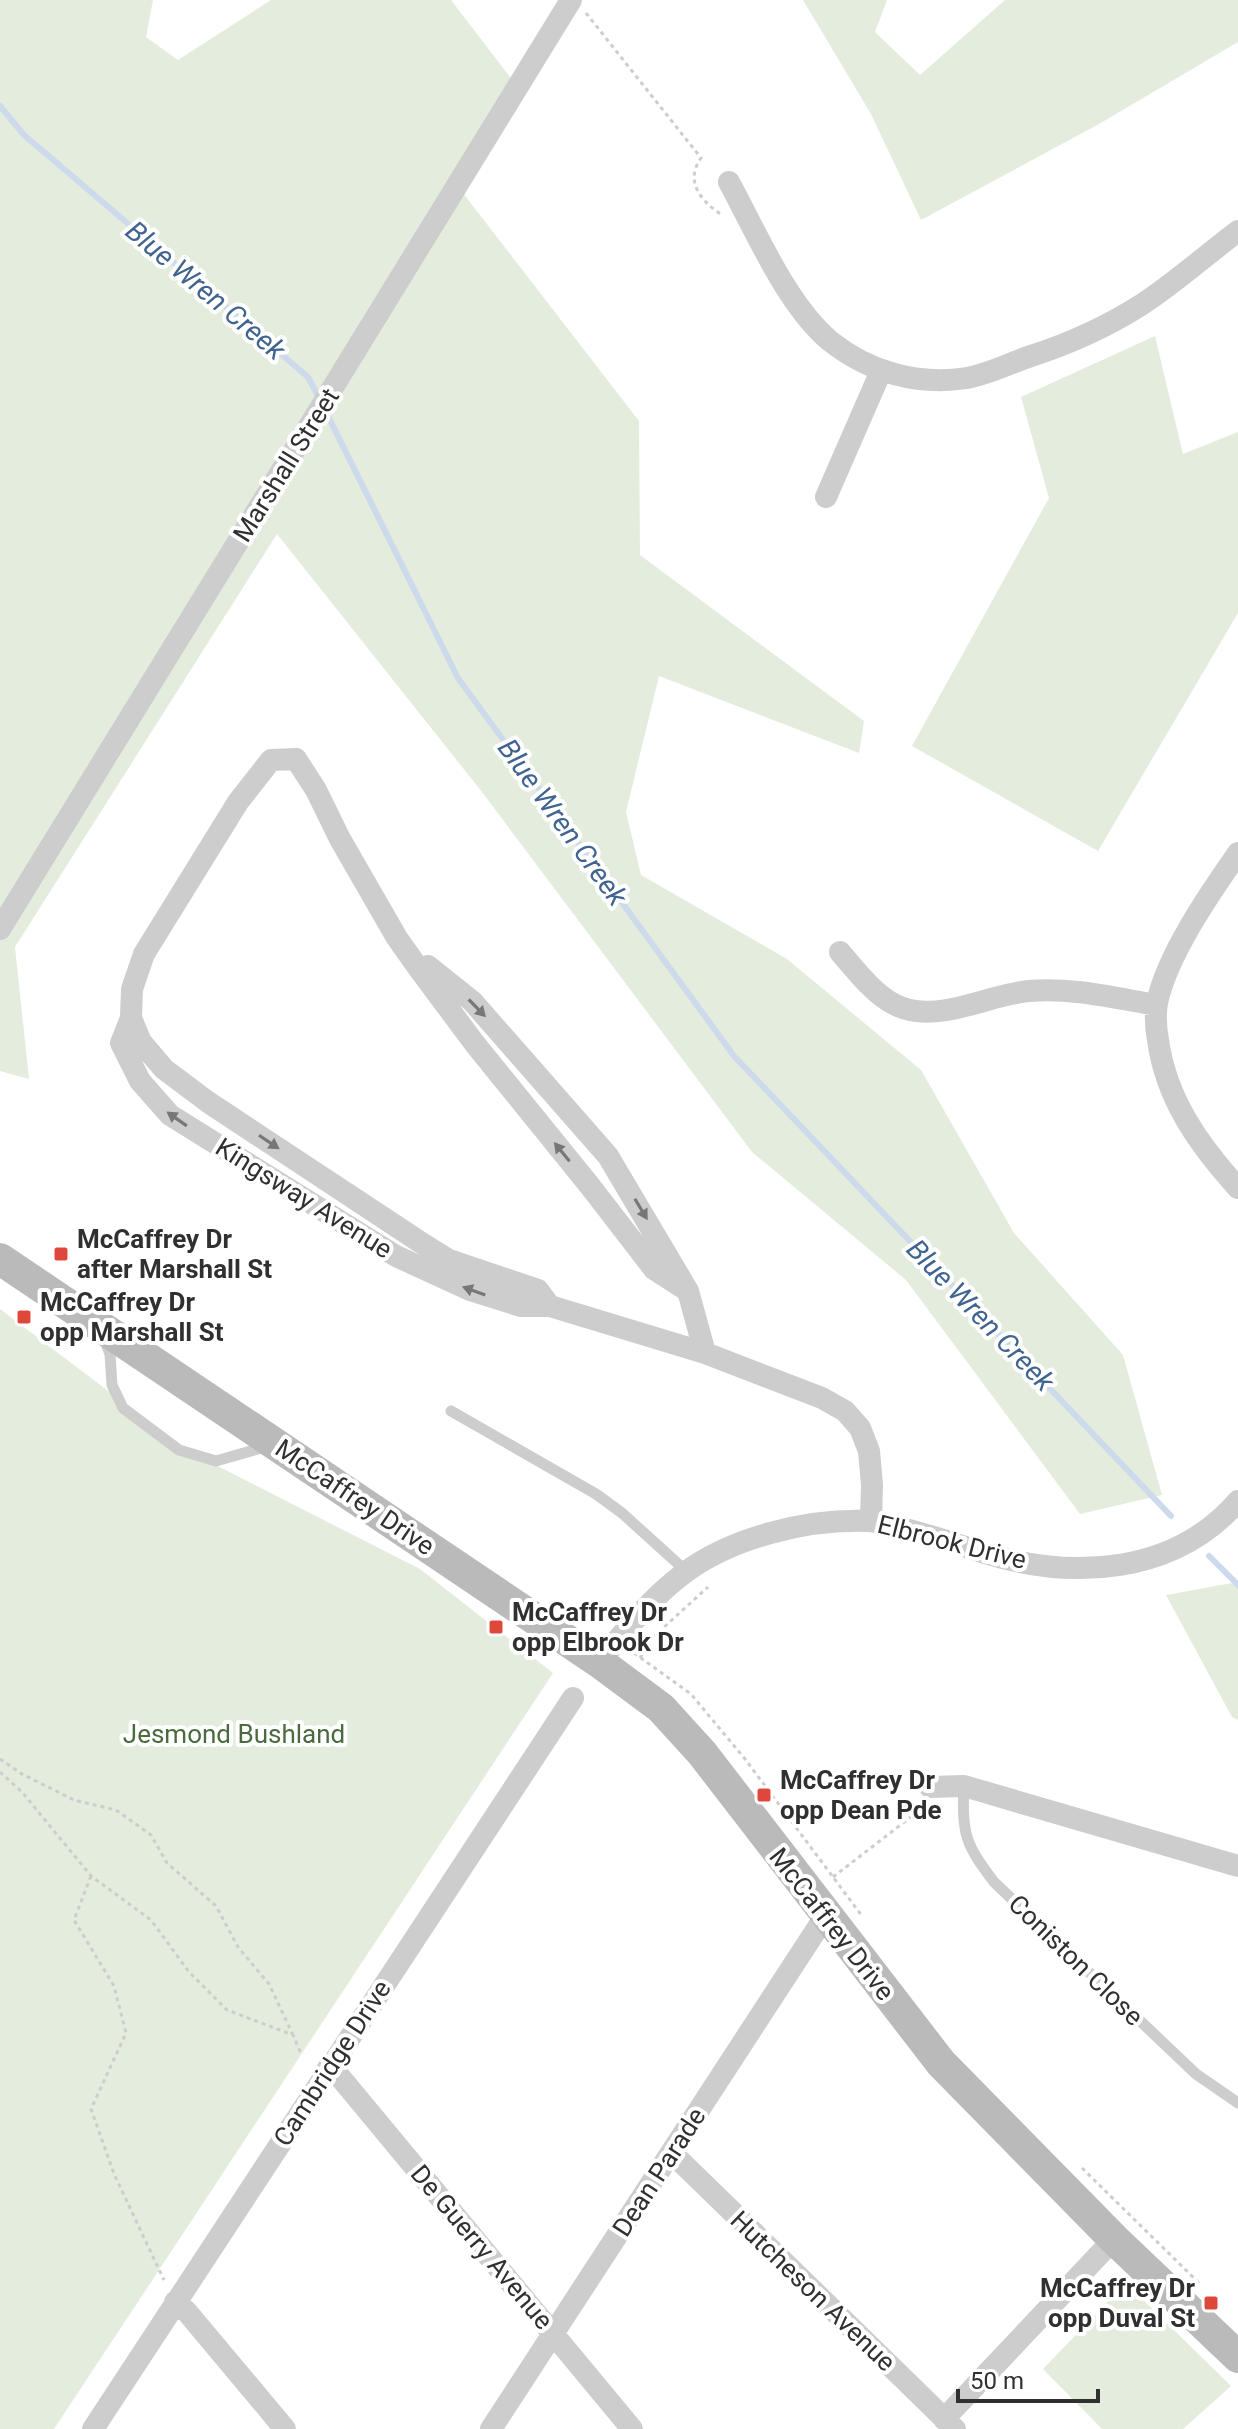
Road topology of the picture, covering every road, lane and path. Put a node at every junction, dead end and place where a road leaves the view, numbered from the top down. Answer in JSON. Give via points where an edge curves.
{"nodes":[{"id":1,"x":578,"y":6,"type":"edge"},
{"id":2,"x":701,"y":158,"type":"dead end"},
{"id":3,"x":729,"y":182,"type":"dead end"},
{"id":4,"x":1238,"y":231,"type":"edge"},
{"id":5,"x":881,"y":371,"type":"junction"},
{"id":6,"x":826,"y":497,"type":"dead end"},
{"id":7,"x":1238,"y":853,"type":"edge"},
{"id":8,"x":0,"y":929,"type":"edge"},
{"id":9,"x":397,"y":938,"type":"junction"},
{"id":10,"x":840,"y":952,"type":"dead end"},
{"id":11,"x":1156,"y":1005,"type":"junction"},
{"id":12,"x":131,"y":1018,"type":"junction"},
{"id":13,"x":1238,"y":1188,"type":"edge"},
{"id":14,"x":0,"y":1259,"type":"edge"},
{"id":15,"x":688,"y":1291,"type":"junction"},
{"id":16,"x":550,"y":1306,"type":"junction"},
{"id":17,"x":100,"y":1327,"type":"junction"},
{"id":18,"x":705,"y":1353,"type":"junction"},
{"id":19,"x":451,"y":1411,"type":"dead end"},
{"id":20,"x":277,"y":1445,"type":"junction"},
{"id":21,"x":1238,"y":1501,"type":"edge"},
{"id":22,"x":871,"y":1520,"type":"junction"},
{"id":23,"x":686,"y":1571,"type":"junction"},
{"id":24,"x":708,"y":1587,"type":"dead end"},
{"id":25,"x":634,"y":1653,"type":"dead end"},
{"id":26,"x":640,"y":1658,"type":"junction"},
{"id":27,"x":599,"y":1662,"type":"junction"},
{"id":28,"x":573,"y":1698,"type":"dead end"},
{"id":29,"x":0,"y":1759,"type":"edge"},
{"id":30,"x":0,"y":1772,"type":"edge"},
{"id":31,"x":964,"y":1786,"type":"junction"},
{"id":32,"x":930,"y":1787,"type":"joint"},
{"id":33,"x":1238,"y":1866,"type":"edge"},
{"id":34,"x":91,"y":1876,"type":"junction"},
{"id":35,"x":833,"y":1877,"type":"junction"},
{"id":36,"x":826,"y":1915,"type":"junction"},
{"id":37,"x":863,"y":1917,"type":"dead end"},
{"id":38,"x":293,"y":2035,"type":"junction"},
{"id":39,"x":301,"y":2054,"type":"dead end"},
{"id":40,"x":328,"y":2068,"type":"junction"},
{"id":41,"x":1238,"y":2103,"type":"edge"},
{"id":42,"x":672,"y":2153,"type":"junction"},
{"id":43,"x":1079,"y":2165,"type":"dead end"},
{"id":44,"x":1114,"y":2239,"type":"junction"},
{"id":45,"x":1207,"y":2291,"type":"dead end"},
{"id":46,"x":175,"y":2302,"type":"junction"},
{"id":47,"x":553,"y":2333,"type":"junction"},
{"id":48,"x":1238,"y":2357,"type":"edge"},
{"id":49,"x":949,"y":2424,"type":"edge"},
{"id":50,"x":93,"y":2429,"type":"edge"},
{"id":51,"x":285,"y":2429,"type":"edge"},
{"id":52,"x":491,"y":2429,"type":"edge"},
{"id":53,"x":632,"y":2429,"type":"edge"}],
"edges":[{"from":1,"to":2,"type":"path"},
{"from":1,"to":8,"type":"street","name":"Marshall Street","via":[[329,393]]},
{"from":3,"to":5,"type":"street","via":[[791,295],[813,323],[829,340]]},
{"from":4,"to":5,"type":"street","via":[[1141,305],[1048,351],[970,377],[926,379]]},
{"from":5,"to":6,"type":"street"},
{"from":7,"to":11,"type":"street","via":[[1184,939]]},
{"from":9,"to":12,"type":"street","name":"Kingsway Avenue","via":[[296,759],[271,760],[238,802],[144,954],[132,989]]},
{"from":15,"to":9,"type":"street","name":"Kingsway Avenue","one_way":true,"via":[[654,1269]]},
{"from":9,"to":15,"type":"street","name":"Kingsway Avenue","one_way":true,"via":[[472,1001],[608,1156]]},
{"from":10,"to":11,"type":"street","via":[[881,997],[914,1012],[933,1013],[1030,990]]},
{"from":11,"to":13,"type":"street","via":[[1160,1055],[1180,1112]]},
{"from":12,"to":16,"type":"street","name":"Kingsway Avenue","one_way":true,"via":[[141,1042],[164,1069],[208,1102],[449,1260],[538,1290]]},
{"from":16,"to":12,"type":"street","name":"Kingsway Avenue","one_way":true,"via":[[521,1306],[470,1290],[396,1256],[170,1115],[140,1081],[121,1043]]},
{"from":14,"to":17,"type":"main road","name":"McCaffrey Drive"},
{"from":15,"to":18,"type":"street","name":"Kingsway Avenue"},
{"from":16,"to":18,"type":"street","name":"Kingsway Avenue"},
{"from":17,"to":20,"type":"main road","name":"McCaffrey Drive"},
{"from":17,"to":20,"type":"lane","via":[[110,1354],[112,1385],[123,1408],[179,1450],[216,1461]]},
{"from":18,"to":22,"type":"street","name":"Kingsway Avenue","via":[[822,1398],[854,1419],[869,1451]]},
{"from":19,"to":23,"type":"lane","via":[[596,1494]]},
{"from":20,"to":27,"type":"main road","name":"McCaffrey Drive"},
{"from":21,"to":22,"type":"street","name":"Elbrook Drive","via":[[1216,1522],[1172,1549],[1147,1560],[1104,1567],[1023,1562]]},
{"from":22,"to":23,"type":"street","name":"Elbrook Drive","via":[[778,1530]]},
{"from":23,"to":27,"type":"street","name":"Elbrook Drive","via":[[637,1616]]},
{"from":24,"to":26,"type":"path","via":[[653,1637]]},
{"from":25,"to":26,"type":"path"},
{"from":26,"to":35,"type":"path","via":[[691,1694]]},
{"from":27,"to":36,"type":"main road","name":"McCaffrey Drive","via":[[661,1708],[702,1753]]},
{"from":28,"to":40,"type":"street","name":"Cambridge Drive"},
{"from":29,"to":38,"type":"path","via":[[74,1800],[116,1810],[151,1835],[167,1863],[216,1906],[238,1947],[269,1984]]},
{"from":30,"to":34,"type":"path"},
{"from":31,"to":32,"type":"street"},
{"from":31,"to":33,"type":"street"},
{"from":31,"to":41,"type":"lane","name":"Coniston Close","via":[[964,1831],[975,1858],[994,1882],[1196,2074]]},
{"from":32,"to":35,"type":"path","via":[[916,1813]]},
{"from":34,"to":38,"type":"path","via":[[151,1920],[189,1972],[227,2010]]},
{"from":34,"to":46,"type":"path","via":[[74,1920],[114,1986],[126,2033],[91,2109],[114,2174]]},
{"from":35,"to":37,"type":"path"},
{"from":36,"to":42,"type":"street","name":"Dean Parade"},
{"from":36,"to":44,"type":"main road","name":"McCaffrey Drive","via":[[941,2063]]},
{"from":38,"to":39,"type":"path"},
{"from":40,"to":46,"type":"street","name":"Cambridge Drive"},
{"from":40,"to":47,"type":"street","name":"De Guerry Avenue"},
{"from":42,"to":47,"type":"street","name":"Dean Parade"},
{"from":42,"to":49,"type":"street","name":"Hutcheson Avenue"},
{"from":43,"to":45,"type":"path"},
{"from":44,"to":48,"type":"main road","name":"McCaffrey Drive"},
{"from":44,"to":49,"type":"street"},
{"from":46,"to":50,"type":"street","name":"Cambridge Drive"},
{"from":46,"to":51,"type":"street"},
{"from":47,"to":52,"type":"street","name":"Dean Parade"},
{"from":47,"to":53,"type":"street","name":"De Guerry Avenue"}]}
